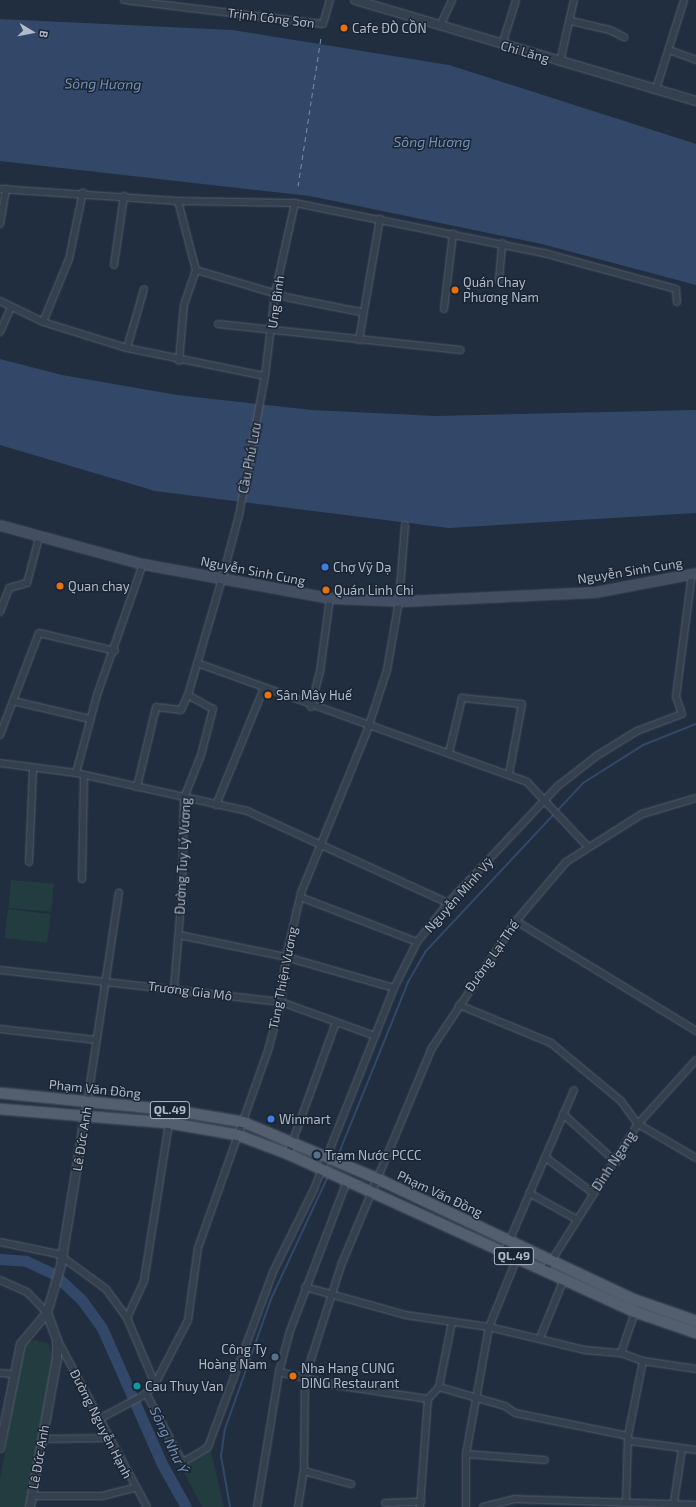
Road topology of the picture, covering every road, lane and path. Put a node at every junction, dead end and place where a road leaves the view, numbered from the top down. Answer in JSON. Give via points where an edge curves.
{"nodes":[{"id":1,"x":124,"y":0,"type":"edge"},
{"id":2,"x":330,"y":0,"type":"edge"},
{"id":3,"x":356,"y":0,"type":"edge"},
{"id":4,"x":452,"y":0,"type":"edge"},
{"id":5,"x":516,"y":0,"type":"edge"},
{"id":6,"x":574,"y":0,"type":"edge"},
{"id":7,"x":684,"y":0,"type":"edge"},
{"id":8,"x":571,"y":21,"type":"junction"},
{"id":9,"x":440,"y":26,"type":"junction"},
{"id":10,"x":624,"y":37,"type":"dead end"},
{"id":11,"x":502,"y":45,"type":"junction"},
{"id":12,"x":669,"y":50,"type":"junction"},
{"id":13,"x":696,"y":60,"type":"edge"},
{"id":14,"x":560,"y":62,"type":"junction"},
{"id":15,"x":656,"y":89,"type":"junction"},
{"id":16,"x":696,"y":101,"type":"edge"},
{"id":17,"x":3,"y":189,"type":"edge"},
{"id":18,"x":83,"y":192,"type":"junction"},
{"id":19,"x":124,"y":196,"type":"junction"},
{"id":20,"x":178,"y":201,"type":"junction"},
{"id":21,"x":295,"y":204,"type":"junction"},
{"id":22,"x":380,"y":219,"type":"junction"},
{"id":23,"x":0,"y":224,"type":"edge"},
{"id":24,"x":452,"y":234,"type":"junction"},
{"id":25,"x":502,"y":243,"type":"junction"},
{"id":26,"x":114,"y":265,"type":"dead end"},
{"id":27,"x":196,"y":270,"type":"junction"},
{"id":28,"x":499,"y":280,"type":"dead end"},
{"id":29,"x":144,"y":289,"type":"dead end"},
{"id":30,"x":275,"y":293,"type":"junction"},
{"id":31,"x":0,"y":302,"type":"edge"},
{"id":32,"x":676,"y":302,"type":"dead end"},
{"id":33,"x":11,"y":307,"type":"junction"},
{"id":34,"x":444,"y":309,"type":"dead end"},
{"id":35,"x":361,"y":312,"type":"junction"},
{"id":36,"x":43,"y":322,"type":"junction"},
{"id":37,"x":218,"y":324,"type":"dead end"},
{"id":38,"x":0,"y":332,"type":"edge"},
{"id":39,"x":272,"y":332,"type":"junction"},
{"id":40,"x":358,"y":340,"type":"junction"},
{"id":41,"x":127,"y":348,"type":"junction"},
{"id":42,"x":461,"y":350,"type":"dead end"},
{"id":43,"x":179,"y":362,"type":"junction"},
{"id":44,"x":265,"y":376,"type":"junction"},
{"id":45,"x":261,"y":401,"type":"joint"},
{"id":46,"x":0,"y":525,"type":"edge"},
{"id":47,"x":405,"y":525,"type":"dead end"},
{"id":48,"x":40,"y":538,"type":"junction"},
{"id":49,"x":143,"y":564,"type":"junction"},
{"id":50,"x":694,"y":574,"type":"edge"},
{"id":51,"x":222,"y":579,"type":"junction"},
{"id":52,"x":330,"y":598,"type":"junction"},
{"id":53,"x":398,"y":601,"type":"junction"},
{"id":54,"x":0,"y":612,"type":"edge"},
{"id":55,"x":115,"y":651,"type":"junction"},
{"id":56,"x":197,"y":663,"type":"junction"},
{"id":57,"x":264,"y":688,"type":"junction"},
{"id":58,"x":188,"y":695,"type":"junction"},
{"id":59,"x":14,"y":701,"type":"junction"},
{"id":60,"x":311,"y":706,"type":"junction"},
{"id":61,"x":90,"y":719,"type":"junction"},
{"id":62,"x":369,"y":725,"type":"junction"},
{"id":63,"x":0,"y":735,"type":"edge"},
{"id":64,"x":449,"y":753,"type":"junction"},
{"id":65,"x":0,"y":763,"type":"edge"},
{"id":66,"x":33,"y":770,"type":"junction"},
{"id":67,"x":76,"y":773,"type":"junction"},
{"id":68,"x":509,"y":774,"type":"junction"},
{"id":69,"x":84,"y":778,"type":"junction"},
{"id":70,"x":137,"y":787,"type":"junction"},
{"id":71,"x":184,"y":798,"type":"junction"},
{"id":72,"x":696,"y":798,"type":"edge"},
{"id":73,"x":547,"y":800,"type":"junction"},
{"id":74,"x":216,"y":805,"type":"junction"},
{"id":75,"x":587,"y":846,"type":"junction"},
{"id":76,"x":320,"y":847,"type":"junction"},
{"id":77,"x":29,"y":862,"type":"dead end"},
{"id":78,"x":82,"y":878,"type":"dead end"},
{"id":79,"x":119,"y":893,"type":"dead end"},
{"id":80,"x":300,"y":897,"type":"junction"},
{"id":81,"x":448,"y":903,"type":"junction"},
{"id":82,"x":516,"y":921,"type":"junction"},
{"id":83,"x":179,"y":934,"type":"junction"},
{"id":84,"x":417,"y":942,"type":"junction"},
{"id":85,"x":286,"y":957,"type":"junction"},
{"id":86,"x":0,"y":970,"type":"edge"},
{"id":87,"x":105,"y":981,"type":"junction"},
{"id":88,"x":394,"y":988,"type":"junction"},
{"id":89,"x":174,"y":989,"type":"junction"},
{"id":90,"x":281,"y":1002,"type":"junction"},
{"id":91,"x":459,"y":1005,"type":"junction"},
{"id":92,"x":336,"y":1022,"type":"junction"},
{"id":93,"x":0,"y":1028,"type":"edge"},
{"id":94,"x":696,"y":1031,"type":"edge"},
{"id":95,"x":375,"y":1036,"type":"junction"},
{"id":96,"x":96,"y":1040,"type":"junction"},
{"id":97,"x":696,"y":1060,"type":"edge"},
{"id":98,"x":574,"y":1090,"type":"dead end"},
{"id":99,"x":0,"y":1093,"type":"edge"},
{"id":100,"x":87,"y":1102,"type":"junction"},
{"id":101,"x":0,"y":1109,"type":"edge"},
{"id":102,"x":563,"y":1114,"type":"junction"},
{"id":103,"x":85,"y":1117,"type":"junction"},
{"id":104,"x":243,"y":1122,"type":"junction"},
{"id":105,"x":169,"y":1123,"type":"junction"},
{"id":106,"x":638,"y":1124,"type":"junction"},
{"id":107,"x":238,"y":1135,"type":"junction"},
{"id":108,"x":292,"y":1142,"type":"junction"},
{"id":109,"x":288,"y":1154,"type":"junction"},
{"id":110,"x":545,"y":1157,"type":"junction"},
{"id":111,"x":696,"y":1158,"type":"edge"},
{"id":112,"x":332,"y":1160,"type":"junction"},
{"id":113,"x":616,"y":1162,"type":"junction"},
{"id":114,"x":327,"y":1172,"type":"junction"},
{"id":115,"x":378,"y":1179,"type":"junction"},
{"id":116,"x":347,"y":1181,"type":"junction"},
{"id":117,"x":372,"y":1192,"type":"junction"},
{"id":118,"x":529,"y":1193,"type":"junction"},
{"id":119,"x":593,"y":1193,"type":"junction"},
{"id":120,"x":576,"y":1220,"type":"junction"},
{"id":121,"x":509,"y":1240,"type":"junction"},
{"id":122,"x":0,"y":1242,"type":"edge"},
{"id":123,"x":504,"y":1251,"type":"junction"},
{"id":124,"x":517,"y":1258,"type":"junction"},
{"id":125,"x":62,"y":1261,"type":"junction"},
{"id":126,"x":551,"y":1261,"type":"junction"},
{"id":127,"x":545,"y":1271,"type":"junction"},
{"id":128,"x":564,"y":1279,"type":"junction"},
{"id":129,"x":0,"y":1280,"type":"edge"},
{"id":130,"x":305,"y":1287,"type":"junction"},
{"id":131,"x":331,"y":1296,"type":"junction"},
{"id":132,"x":635,"y":1312,"type":"junction"},
{"id":133,"x":47,"y":1313,"type":"junction"},
{"id":134,"x":127,"y":1318,"type":"junction"},
{"id":135,"x":452,"y":1322,"type":"junction"},
{"id":136,"x":696,"y":1322,"type":"edge"},
{"id":137,"x":489,"y":1327,"type":"junction"},
{"id":138,"x":696,"y":1333,"type":"edge"},
{"id":139,"x":540,"y":1338,"type":"junction"},
{"id":140,"x":57,"y":1340,"type":"junction"},
{"id":141,"x":621,"y":1353,"type":"junction"},
{"id":142,"x":643,"y":1361,"type":"junction"},
{"id":143,"x":696,"y":1369,"type":"edge"},
{"id":144,"x":279,"y":1372,"type":"junction"},
{"id":145,"x":0,"y":1373,"type":"edge"},
{"id":146,"x":12,"y":1374,"type":"junction"},
{"id":147,"x":305,"y":1378,"type":"junction"},
{"id":148,"x":155,"y":1384,"type":"junction"},
{"id":149,"x":439,"y":1387,"type":"junction"},
{"id":150,"x":145,"y":1394,"type":"junction"},
{"id":151,"x":476,"y":1398,"type":"junction"},
{"id":152,"x":428,"y":1399,"type":"junction"},
{"id":153,"x":101,"y":1418,"type":"junction"},
{"id":154,"x":1,"y":1430,"type":"edge"},
{"id":155,"x":109,"y":1438,"type":"junction"},
{"id":156,"x":629,"y":1438,"type":"junction"},
{"id":157,"x":42,"y":1439,"type":"junction"},
{"id":158,"x":0,"y":1448,"type":"edge"},
{"id":159,"x":682,"y":1449,"type":"junction"},
{"id":160,"x":696,"y":1450,"type":"edge"},
{"id":161,"x":466,"y":1454,"type":"junction"},
{"id":162,"x":545,"y":1460,"type":"dead end"},
{"id":163,"x":304,"y":1471,"type":"junction"},
{"id":164,"x":351,"y":1484,"type":"dead end"},
{"id":165,"x":135,"y":1488,"type":"junction"},
{"id":166,"x":32,"y":1496,"type":"junction"},
{"id":167,"x":674,"y":1502,"type":"junction"},
{"id":168,"x":385,"y":1503,"type":"dead end"},
{"id":169,"x":626,"y":1503,"type":"junction"},
{"id":170,"x":696,"y":1504,"type":"edge"},
{"id":171,"x":421,"y":1505,"type":"edge"},
{"id":172,"x":30,"y":1507,"type":"edge"},
{"id":173,"x":147,"y":1507,"type":"edge"},
{"id":174,"x":257,"y":1507,"type":"edge"},
{"id":175,"x":298,"y":1507,"type":"edge"},
{"id":176,"x":466,"y":1507,"type":"edge"},
{"id":177,"x":483,"y":1507,"type":"edge"}],
"edges":[{"from":1,"to":2,"type":"street","name":"Trịnh Công Sơn","via":[[323,24]]},
{"from":3,"to":9,"type":"street","name":"Chi Lăng"},
{"from":4,"to":9,"type":"street"},
{"from":5,"to":11,"type":"street"},
{"from":6,"to":8,"type":"street"},
{"from":7,"to":12,"type":"street"},
{"from":8,"to":10,"type":"street","via":[[610,30]]},
{"from":8,"to":14,"type":"street"},
{"from":9,"to":11,"type":"street","name":"Chi Lăng"},
{"from":11,"to":14,"type":"street","name":"Chi Lăng"},
{"from":12,"to":13,"type":"street"},
{"from":12,"to":15,"type":"street"},
{"from":14,"to":15,"type":"street","name":"Chi Lăng"},
{"from":15,"to":16,"type":"street","name":"Chi Lăng"},
{"from":17,"to":18,"type":"street"},
{"from":17,"to":23,"type":"street"},
{"from":18,"to":19,"type":"street"},
{"from":18,"to":36,"type":"street","via":[[69,258]]},
{"from":19,"to":20,"type":"street"},
{"from":19,"to":26,"type":"street"},
{"from":20,"to":21,"type":"street"},
{"from":20,"to":27,"type":"street"},
{"from":21,"to":22,"type":"street"},
{"from":21,"to":30,"type":"street","name":"Ưng Bình"},
{"from":22,"to":24,"type":"street"},
{"from":22,"to":35,"type":"street"},
{"from":24,"to":25,"type":"street"},
{"from":24,"to":34,"type":"street"},
{"from":25,"to":28,"type":"street"},
{"from":25,"to":32,"type":"street","via":[[676,289]]},
{"from":27,"to":30,"type":"street"},
{"from":27,"to":43,"type":"street","via":[[184,305]]},
{"from":29,"to":41,"type":"street"},
{"from":30,"to":35,"type":"street"},
{"from":30,"to":39,"type":"street","name":"Ưng Bình"},
{"from":31,"to":33,"type":"street"},
{"from":33,"to":36,"type":"street"},
{"from":33,"to":38,"type":"street"},
{"from":35,"to":40,"type":"street"},
{"from":36,"to":41,"type":"street"},
{"from":37,"to":39,"type":"street"},
{"from":39,"to":40,"type":"street"},
{"from":39,"to":44,"type":"street","name":"Ưng Bình"},
{"from":40,"to":42,"type":"street"},
{"from":41,"to":43,"type":"street"},
{"from":43,"to":44,"type":"street"},
{"from":44,"to":45,"type":"street","name":"Ưng Bình"},
{"from":45,"to":51,"type":"street","name":"Cầu Phú Lưu","via":[[239,515]]},
{"from":46,"to":48,"type":"main road","name":"Nguyễn Sinh Cung"},
{"from":47,"to":53,"type":"street","name":"Tùng Thiện Vương"},
{"from":48,"to":49,"type":"main road","name":"Nguyễn Sinh Cung"},
{"from":48,"to":54,"type":"street","via":[[27,583],[9,588]]},
{"from":49,"to":51,"type":"main road","name":"Nguyễn Sinh Cung"},
{"from":49,"to":55,"type":"street"},
{"from":50,"to":53,"type":"main road","name":"Nguyễn Sinh Cung","via":[[595,592]]},
{"from":50,"to":73,"type":"street","name":"Nguyễn Minh Vỹ","via":[[676,697],[682,714],[637,731],[598,754],[558,786]]},
{"from":51,"to":52,"type":"main road","name":"Nguyễn Sinh Cung"},
{"from":51,"to":56,"type":"street"},
{"from":52,"to":53,"type":"main road","name":"Nguyễn Sinh Cung"},
{"from":52,"to":60,"type":"street","via":[[320,672]]},
{"from":53,"to":62,"type":"street","name":"Tùng Thiện Vương","via":[[387,670]]},
{"from":55,"to":59,"type":"street","via":[[39,633]]},
{"from":55,"to":61,"type":"street"},
{"from":56,"to":57,"type":"street","via":[[247,678]]},
{"from":56,"to":58,"type":"street"},
{"from":57,"to":60,"type":"street"},
{"from":57,"to":74,"type":"street"},
{"from":58,"to":70,"type":"street","via":[[181,710],[156,707]]},
{"from":58,"to":71,"type":"street","name":"Đường Tuy Lý Vương","via":[[213,708],[201,755]]},
{"from":59,"to":61,"type":"street"},
{"from":59,"to":63,"type":"street"},
{"from":60,"to":62,"type":"street"},
{"from":61,"to":67,"type":"street"},
{"from":62,"to":64,"type":"street"},
{"from":62,"to":76,"type":"street","name":"Tùng Thiện Vương"},
{"from":64,"to":68,"type":"street"},
{"from":64,"to":68,"type":"street","via":[[462,698],[522,704]]},
{"from":65,"to":66,"type":"street"},
{"from":66,"to":67,"type":"street"},
{"from":66,"to":77,"type":"street"},
{"from":67,"to":69,"type":"street"},
{"from":68,"to":73,"type":"street","via":[[527,782]]},
{"from":69,"to":70,"type":"street"},
{"from":69,"to":78,"type":"street"},
{"from":70,"to":71,"type":"street"},
{"from":71,"to":74,"type":"street"},
{"from":71,"to":83,"type":"street","name":"Đường Tuy Lý Vương"},
{"from":72,"to":75,"type":"street","name":"Đường Lại Thế","via":[[642,814]]},
{"from":73,"to":75,"type":"street"},
{"from":73,"to":81,"type":"street","name":"Nguyễn Minh Vỹ"},
{"from":74,"to":76,"type":"street","via":[[247,812]]},
{"from":75,"to":82,"type":"street","name":"Đường Lại Thế","via":[[566,862]]},
{"from":76,"to":80,"type":"street","name":"Tùng Thiện Vương"},
{"from":76,"to":81,"type":"street"},
{"from":79,"to":87,"type":"street","name":"Lê Đức Anh"},
{"from":80,"to":84,"type":"street"},
{"from":80,"to":85,"type":"street","name":"Tùng Thiện Vương"},
{"from":81,"to":84,"type":"street","name":"Nguyễn Minh Vỹ"},
{"from":82,"to":91,"type":"street","name":"Đường Lại Thế"},
{"from":82,"to":94,"type":"street"},
{"from":83,"to":85,"type":"street"},
{"from":83,"to":89,"type":"street","name":"Đường Tuy Lý Vương"},
{"from":84,"to":88,"type":"street","name":"Nguyễn Minh Vỹ"},
{"from":85,"to":88,"type":"street"},
{"from":85,"to":90,"type":"street","name":"Tùng Thiện Vương"},
{"from":86,"to":87,"type":"street","name":"Trương Gia Mô"},
{"from":87,"to":89,"type":"street","name":"Trương Gia Mô"},
{"from":87,"to":96,"type":"street","name":"Lê Đức Anh"},
{"from":88,"to":95,"type":"street","name":"Nguyễn Minh Vỹ"},
{"from":89,"to":90,"type":"street","name":"Trương Gia Mô"},
{"from":90,"to":92,"type":"street","name":"Trương Gia Mô"},
{"from":90,"to":104,"type":"street","name":"Tùng Thiện Vương"},
{"from":91,"to":106,"type":"street","via":[[550,1043],[621,1101]]},
{"from":91,"to":115,"type":"street","name":"Đường Lại Thế","via":[[432,1048]]},
{"from":92,"to":95,"type":"street","name":"Trương Gia Mô"},
{"from":92,"to":108,"type":"street"},
{"from":93,"to":96,"type":"street"},
{"from":95,"to":112,"type":"street","name":"Nguyễn Minh Vỹ"},
{"from":96,"to":100,"type":"street","name":"Lê Đức Anh"},
{"from":97,"to":106,"type":"street","name":"Đình Ngang"},
{"from":98,"to":102,"type":"street"},
{"from":99,"to":100,"type":"main road","name":"Phạm Văn Đồng","number":"QL.49"},
{"from":100,"to":103,"type":"street","name":"Lê Đức Anh"},
{"from":100,"to":104,"type":"main road","name":"Phạm Văn Đồng","number":"QL.49"},
{"from":101,"to":103,"type":"main road","name":"Phạm Văn Đồng","number":"QL.49"},
{"from":102,"to":110,"type":"street"},
{"from":102,"to":113,"type":"street"},
{"from":103,"to":105,"type":"main road","name":"Phạm Văn Đồng","number":"QL.49"},
{"from":103,"to":125,"type":"street","name":"Lê Đức Anh"},
{"from":104,"to":107,"type":"street","name":"Tùng Thiện Vương"},
{"from":104,"to":108,"type":"main road","name":"Phạm Văn Đồng","number":"QL.49"},
{"from":105,"to":107,"type":"main road","name":"Phạm Văn Đồng","number":"QL.49"},
{"from":105,"to":134,"type":"street","via":[[144,1281]]},
{"from":106,"to":111,"type":"street"},
{"from":106,"to":113,"type":"street","name":"Đình Ngang"},
{"from":107,"to":109,"type":"main road","name":"Phạm Văn Đồng","number":"QL.49"},
{"from":107,"to":148,"type":"street","name":"Tùng Thiện Vương","via":[[198,1248],[188,1320]]},
{"from":108,"to":109,"type":"street"},
{"from":108,"to":112,"type":"main road","name":"Phạm Văn Đồng","number":"QL.49"},
{"from":109,"to":114,"type":"main road","name":"Phạm Văn Đồng","number":"QL.49"},
{"from":110,"to":118,"type":"street"},
{"from":110,"to":119,"type":"street"},
{"from":112,"to":114,"type":"street","name":"Nguyễn Minh Vỹ"},
{"from":112,"to":115,"type":"main road","name":"Phạm Văn Đồng","number":"QL.49"},
{"from":113,"to":119,"type":"street","name":"Đình Ngang"},
{"from":114,"to":116,"type":"main road","name":"Phạm Văn Đồng","number":"QL.49"},
{"from":114,"to":150,"type":"street","name":"Nguyễn Minh Vỹ","via":[[274,1270],[208,1447],[185,1461],[180,1459]]},
{"from":115,"to":117,"type":"street","name":"Đường Lại Thế"},
{"from":115,"to":121,"type":"main road","name":"Phạm Văn Đồng","number":"QL.49"},
{"from":116,"to":117,"type":"main road","name":"Phạm Văn Đồng","number":"QL.49"},
{"from":116,"to":130,"type":"street"},
{"from":117,"to":123,"type":"main road","name":"Phạm Văn Đồng","number":"QL.49"},
{"from":117,"to":131,"type":"street","name":"Đường Lại Thế"},
{"from":118,"to":120,"type":"street"},
{"from":118,"to":121,"type":"street"},
{"from":119,"to":120,"type":"street","name":"Đình Ngang"},
{"from":120,"to":126,"type":"street","name":"Đình Ngang"},
{"from":121,"to":123,"type":"street"},
{"from":121,"to":126,"type":"main road","name":"Phạm Văn Đồng","number":"QL.49"},
{"from":122,"to":125,"type":"street","via":[[24,1244]]},
{"from":123,"to":124,"type":"main road","name":"Phạm Văn Đồng","number":"QL.49"},
{"from":124,"to":127,"type":"main road","name":"Phạm Văn Đồng","number":"QL.49"},
{"from":124,"to":137,"type":"street"},
{"from":125,"to":133,"type":"street","name":"Lê Đức Anh"},
{"from":125,"to":134,"type":"street","via":[[106,1289]]},
{"from":126,"to":127,"type":"street","name":"Đình Ngang"},
{"from":126,"to":136,"type":"main road","name":"Phạm Văn Đồng","number":"QL.49","via":[[633,1299]]},
{"from":127,"to":128,"type":"main road","name":"Phạm Văn Đồng","number":"QL.49"},
{"from":128,"to":132,"type":"main road","name":"Phạm Văn Đồng","number":"QL.49"},
{"from":128,"to":139,"type":"street"},
{"from":129,"to":133,"type":"street","via":[[27,1292]]},
{"from":130,"to":131,"type":"street"},
{"from":130,"to":144,"type":"street"},
{"from":131,"to":135,"type":"street"},
{"from":131,"to":147,"type":"street","name":"Đường Lại Thế"},
{"from":132,"to":138,"type":"main road","name":"Phạm Văn Đồng","number":"QL.49"},
{"from":132,"to":141,"type":"street"},
{"from":133,"to":140,"type":"street","name":"Lê Đức Anh"},
{"from":133,"to":146,"type":"street","name":"Lê Đức Anh","via":[[24,1337]]},
{"from":134,"to":148,"type":"street"},
{"from":135,"to":137,"type":"street"},
{"from":135,"to":149,"type":"street"},
{"from":137,"to":139,"type":"street"},
{"from":137,"to":151,"type":"street"},
{"from":139,"to":141,"type":"street","via":[[585,1350]]},
{"from":140,"to":153,"type":"street","name":"Đường Nguyễn Hạnh"},
{"from":140,"to":157,"type":"street","name":"Lê Đức Anh"},
{"from":141,"to":142,"type":"street"},
{"from":142,"to":143,"type":"street"},
{"from":142,"to":156,"type":"street"},
{"from":144,"to":147,"type":"street"},
{"from":144,"to":174,"type":"street"},
{"from":145,"to":146,"type":"street"},
{"from":146,"to":154,"type":"street","name":"Lê Đức Anh"},
{"from":147,"to":152,"type":"street"},
{"from":147,"to":163,"type":"street","name":"Đường Lại Thế"},
{"from":148,"to":150,"type":"street","name":"Tùng Thiện Vương"},
{"from":149,"to":151,"type":"street"},
{"from":149,"to":152,"type":"street"},
{"from":150,"to":153,"type":"street","name":"Tùng Thiện Vương"},
{"from":151,"to":156,"type":"street","via":[[515,1413]]},
{"from":151,"to":161,"type":"street"},
{"from":152,"to":171,"type":"street"},
{"from":153,"to":155,"type":"street","name":"Đường Nguyễn Hạnh"},
{"from":154,"to":158,"type":"street","name":"Lê Đức Anh"},
{"from":155,"to":157,"type":"street"},
{"from":155,"to":165,"type":"street","name":"Đường Nguyễn Hạnh"},
{"from":156,"to":159,"type":"street"},
{"from":156,"to":169,"type":"street"},
{"from":157,"to":166,"type":"street","name":"Lê Đức Anh"},
{"from":159,"to":160,"type":"street"},
{"from":159,"to":167,"type":"street"},
{"from":161,"to":162,"type":"street"},
{"from":161,"to":176,"type":"street"},
{"from":163,"to":164,"type":"street"},
{"from":163,"to":175,"type":"street","name":"Đường Lại Thế"},
{"from":165,"to":166,"type":"street","via":[[102,1496]]},
{"from":165,"to":173,"type":"street","name":"Đường Nguyễn Hạnh"},
{"from":166,"to":172,"type":"street","name":"Lê Đức Anh"},
{"from":167,"to":169,"type":"street"},
{"from":167,"to":170,"type":"street"},
{"from":168,"to":171,"type":"street"},
{"from":169,"to":177,"type":"street","via":[[515,1499]]}]}
